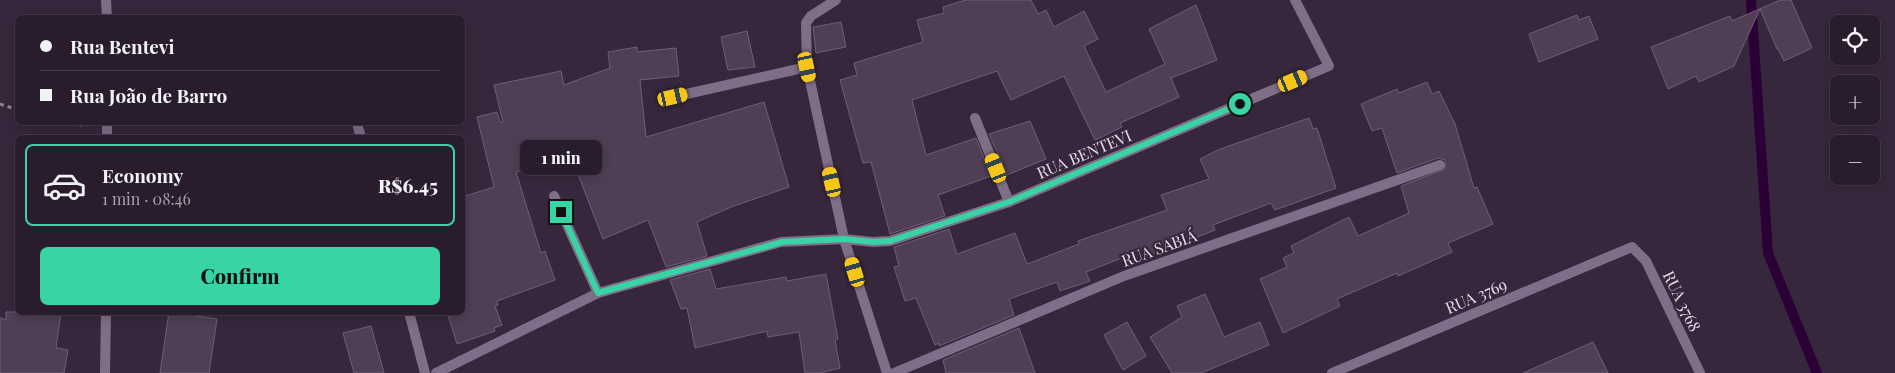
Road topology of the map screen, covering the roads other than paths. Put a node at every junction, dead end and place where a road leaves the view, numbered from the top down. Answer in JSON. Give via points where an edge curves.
{"nodes":[{"id":1,"x":106,"y":0,"type":"edge"},
{"id":2,"x":836,"y":0,"type":"edge"},
{"id":3,"x":1296,"y":0,"type":"edge"},
{"id":4,"x":106,"y":15,"type":"edge"},
{"id":5,"x":807,"y":67,"type":"junction"},
{"id":6,"x":673,"y":97,"type":"dead end"},
{"id":7,"x":975,"y":118,"type":"dead end"},
{"id":8,"x":1440,"y":165,"type":"dead end"},
{"id":9,"x":554,"y":196,"type":"dead end"},
{"id":10,"x":1009,"y":202,"type":"junction"},
{"id":11,"x":844,"y":239,"type":"junction"},
{"id":12,"x":1632,"y":247,"type":"joint"},
{"id":13,"x":598,"y":293,"type":"junction"},
{"id":14,"x":106,"y":315,"type":"edge"},
{"id":15,"x":410,"y":315,"type":"edge"},
{"id":16,"x":106,"y":373,"type":"edge"},
{"id":17,"x":425,"y":373,"type":"edge"},
{"id":18,"x":436,"y":373,"type":"edge"},
{"id":19,"x":887,"y":373,"type":"edge"},
{"id":20,"x":894,"y":373,"type":"edge"},
{"id":21,"x":1332,"y":373,"type":"edge"},
{"id":22,"x":1700,"y":373,"type":"edge"}],
"edges":[{"from":1,"to":4,"type":"street"},
{"from":2,"to":5,"type":"street","via":[[811,16],[806,23]]},
{"from":3,"to":10,"type":"street","name":"RUA BENTEVI","via":[[1329,66]]},
{"from":5,"to":6,"type":"street"},
{"from":5,"to":11,"type":"street"},
{"from":7,"to":10,"type":"street"},
{"from":8,"to":20,"type":"street","name":"RUA SABIÁ","via":[[1124,276]]},
{"from":9,"to":13,"type":"street"},
{"from":10,"to":11,"type":"street","name":"RUA BENTEVI","via":[[890,241]]},
{"from":11,"to":13,"type":"street","name":"RUA BENTEVI","via":[[782,242]]},
{"from":11,"to":19,"type":"street"},
{"from":12,"to":21,"type":"street","name":"RUA 3769"},
{"from":12,"to":22,"type":"street","name":"RUA 3768","via":[[1646,261]]},
{"from":13,"to":18,"type":"street","name":"RUA BENTEVI"},
{"from":14,"to":16,"type":"street"},
{"from":15,"to":17,"type":"street"}]}
